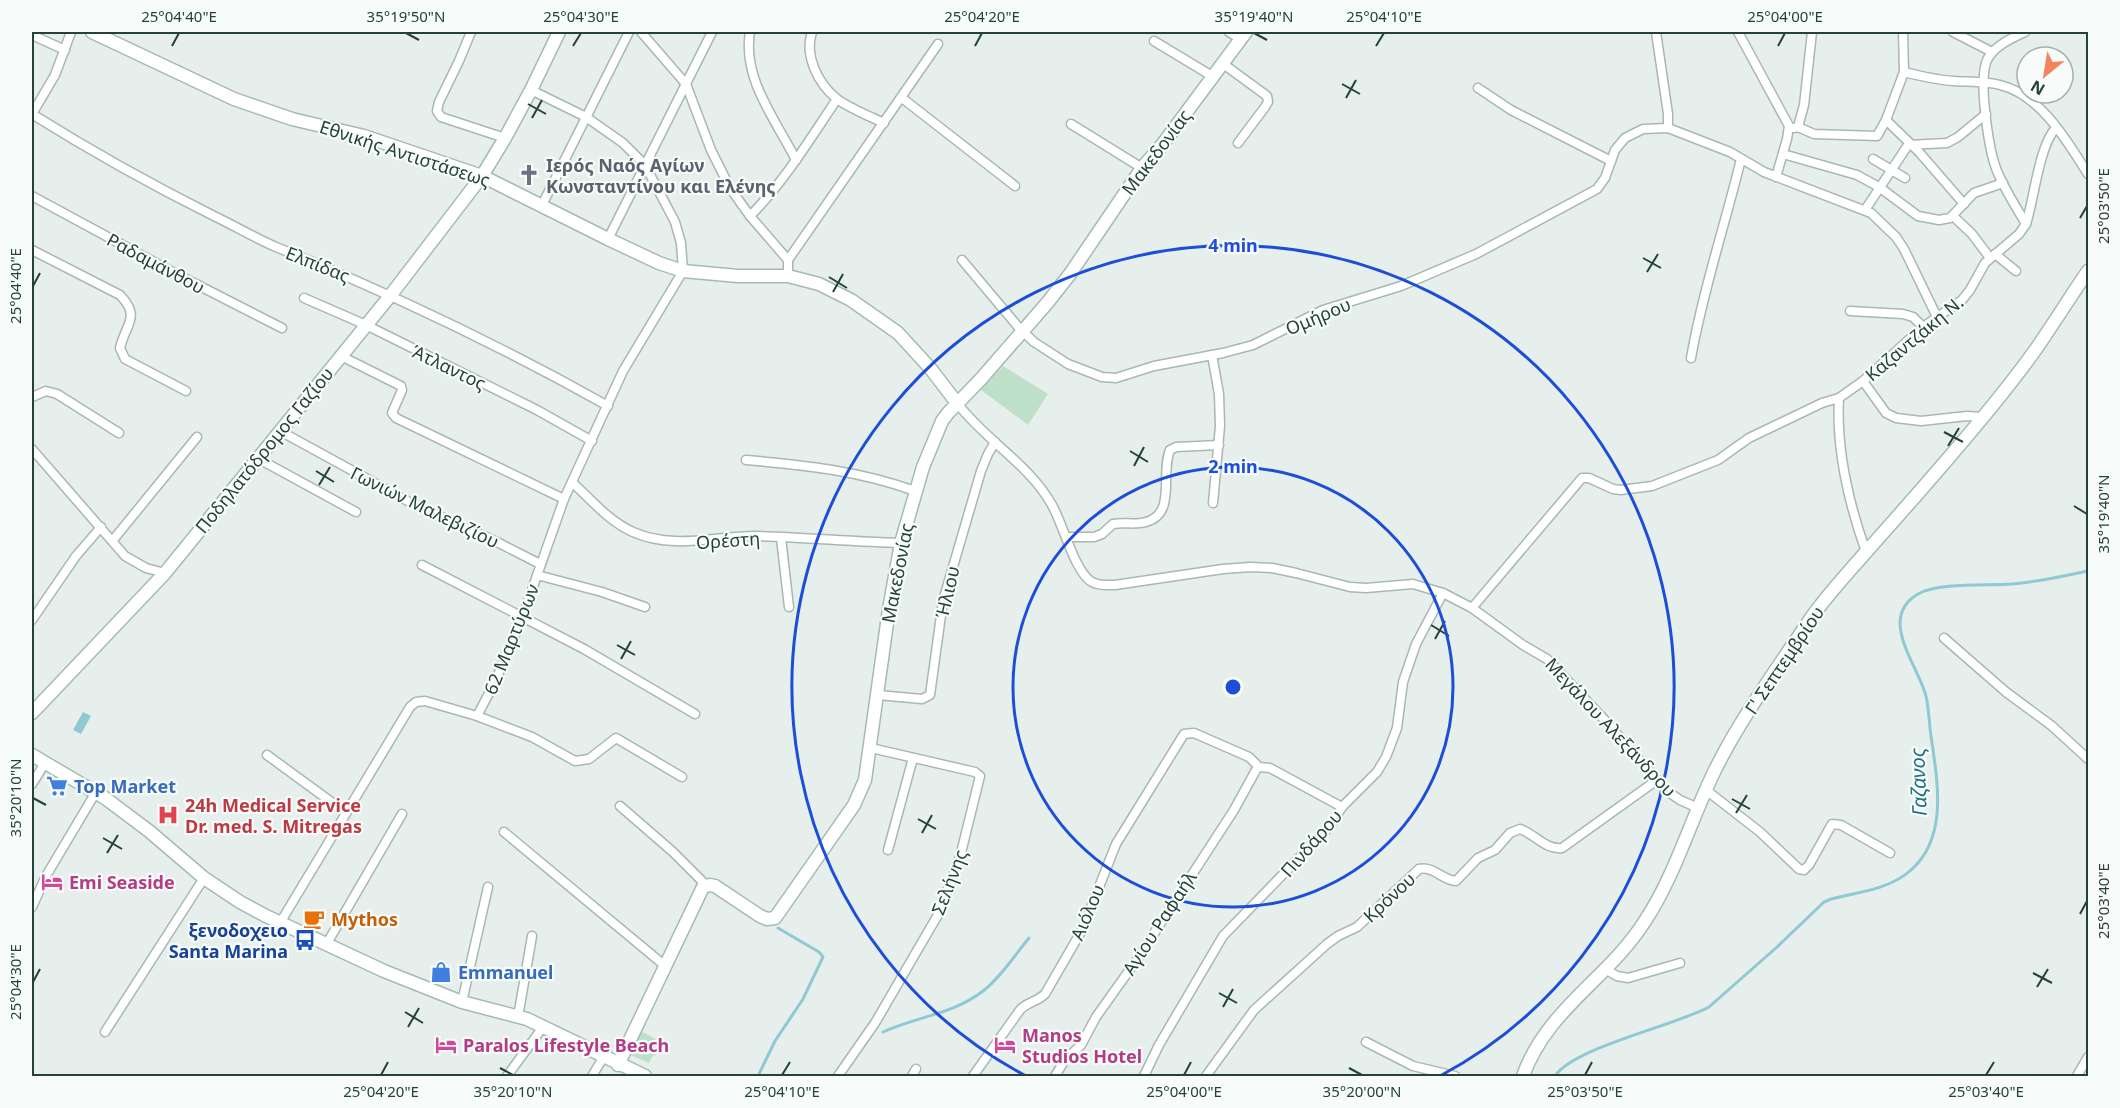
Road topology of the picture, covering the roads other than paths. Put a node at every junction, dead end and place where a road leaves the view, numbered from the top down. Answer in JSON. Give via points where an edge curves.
{"nodes":[{"id":1,"x":71,"y":32,"type":"edge"},
{"id":2,"x":92,"y":32,"type":"edge"},
{"id":3,"x":471,"y":32,"type":"edge"},
{"id":4,"x":558,"y":32,"type":"edge"},
{"id":5,"x":629,"y":32,"type":"edge"},
{"id":6,"x":641,"y":32,"type":"edge"},
{"id":7,"x":712,"y":32,"type":"edge"},
{"id":8,"x":750,"y":32,"type":"edge"},
{"id":9,"x":812,"y":32,"type":"edge"},
{"id":10,"x":1229,"y":32,"type":"edge"},
{"id":11,"x":1656,"y":32,"type":"edge"},
{"id":12,"x":1738,"y":32,"type":"edge"},
{"id":13,"x":1812,"y":32,"type":"edge"},
{"id":14,"x":1903,"y":32,"type":"edge"},
{"id":15,"x":1953,"y":32,"type":"edge"},
{"id":16,"x":2025,"y":32,"type":"edge"},
{"id":17,"x":32,"y":35,"type":"edge"},
{"id":18,"x":1243,"y":35,"type":"edge"},
{"id":19,"x":1154,"y":41,"type":"dead end"},
{"id":20,"x":938,"y":44,"type":"dead end"},
{"id":21,"x":65,"y":51,"type":"junction"},
{"id":22,"x":1992,"y":52,"type":"junction"},
{"id":23,"x":1222,"y":63,"type":"junction"},
{"id":24,"x":1904,"y":72,"type":"junction"},
{"id":25,"x":1212,"y":76,"type":"junction"},
{"id":26,"x":1983,"y":82,"type":"junction"},
{"id":27,"x":686,"y":84,"type":"junction"},
{"id":28,"x":1478,"y":88,"type":"dead end"},
{"id":29,"x":531,"y":90,"type":"junction"},
{"id":30,"x":902,"y":98,"type":"junction"},
{"id":31,"x":837,"y":99,"type":"junction"},
{"id":32,"x":32,"y":114,"type":"edge"},
{"id":33,"x":1986,"y":114,"type":"junction"},
{"id":34,"x":586,"y":117,"type":"junction"},
{"id":35,"x":1886,"y":120,"type":"junction"},
{"id":36,"x":884,"y":123,"type":"junction"},
{"id":37,"x":1071,"y":124,"type":"dead end"},
{"id":38,"x":1668,"y":128,"type":"junction"},
{"id":39,"x":1794,"y":128,"type":"junction"},
{"id":40,"x":2056,"y":128,"type":"junction"},
{"id":41,"x":505,"y":138,"type":"junction"},
{"id":42,"x":1238,"y":143,"type":"dead end"},
{"id":43,"x":1912,"y":144,"type":"junction"},
{"id":44,"x":1783,"y":154,"type":"junction"},
{"id":45,"x":1741,"y":159,"type":"junction"},
{"id":46,"x":1873,"y":159,"type":"dead end"},
{"id":47,"x":796,"y":160,"type":"junction"},
{"id":48,"x":1611,"y":161,"type":"junction"},
{"id":49,"x":645,"y":165,"type":"junction"},
{"id":50,"x":1142,"y":168,"type":"junction"},
{"id":51,"x":1892,"y":169,"type":"junction"},
{"id":52,"x":2088,"y":174,"type":"edge"},
{"id":53,"x":482,"y":176,"type":"junction"},
{"id":54,"x":1776,"y":177,"type":"junction"},
{"id":55,"x":1905,"y":178,"type":"dead end"},
{"id":56,"x":2003,"y":183,"type":"junction"},
{"id":57,"x":1016,"y":186,"type":"dead end"},
{"id":58,"x":1879,"y":187,"type":"junction"},
{"id":59,"x":32,"y":196,"type":"edge"},
{"id":60,"x":542,"y":204,"type":"junction"},
{"id":61,"x":1964,"y":204,"type":"junction"},
{"id":62,"x":1865,"y":210,"type":"junction"},
{"id":63,"x":750,"y":216,"type":"junction"},
{"id":64,"x":1953,"y":216,"type":"junction"},
{"id":65,"x":2026,"y":224,"type":"junction"},
{"id":66,"x":608,"y":239,"type":"junction"},
{"id":67,"x":32,"y":250,"type":"edge"},
{"id":68,"x":1992,"y":256,"type":"junction"},
{"id":69,"x":788,"y":260,"type":"junction"},
{"id":70,"x":962,"y":260,"type":"dead end"},
{"id":71,"x":682,"y":271,"type":"junction"},
{"id":72,"x":2016,"y":271,"type":"dead end"},
{"id":73,"x":2088,"y":271,"type":"edge"},
{"id":74,"x":788,"y":276,"type":"junction"},
{"id":75,"x":390,"y":296,"type":"junction"},
{"id":76,"x":304,"y":298,"type":"dead end"},
{"id":77,"x":1850,"y":311,"type":"dead end"},
{"id":78,"x":1937,"y":317,"type":"junction"},
{"id":79,"x":366,"y":325,"type":"junction"},
{"id":80,"x":1923,"y":327,"type":"junction"},
{"id":81,"x":282,"y":328,"type":"dead end"},
{"id":82,"x":1023,"y":332,"type":"junction"},
{"id":83,"x":1212,"y":355,"type":"junction"},
{"id":84,"x":341,"y":356,"type":"junction"},
{"id":85,"x":1691,"y":358,"type":"dead end"},
{"id":86,"x":1863,"y":381,"type":"junction"},
{"id":87,"x":186,"y":391,"type":"dead end"},
{"id":88,"x":32,"y":397,"type":"edge"},
{"id":89,"x":1839,"y":398,"type":"junction"},
{"id":90,"x":957,"y":403,"type":"junction"},
{"id":91,"x":608,"y":406,"type":"junction"},
{"id":92,"x":1982,"y":417,"type":"junction"},
{"id":93,"x":280,"y":430,"type":"junction"},
{"id":94,"x":120,"y":433,"type":"dead end"},
{"id":95,"x":197,"y":437,"type":"dead end"},
{"id":96,"x":592,"y":441,"type":"junction"},
{"id":97,"x":995,"y":442,"type":"junction"},
{"id":98,"x":1219,"y":445,"type":"junction"},
{"id":99,"x":32,"y":449,"type":"edge"},
{"id":100,"x":257,"y":458,"type":"junction"},
{"id":101,"x":746,"y":460,"type":"dead end"},
{"id":102,"x":573,"y":483,"type":"junction"},
{"id":103,"x":915,"y":491,"type":"junction"},
{"id":104,"x":564,"y":499,"type":"junction"},
{"id":105,"x":1213,"y":503,"type":"dead end"},
{"id":106,"x":356,"y":512,"type":"dead end"},
{"id":107,"x":101,"y":526,"type":"junction"},
{"id":108,"x":1067,"y":537,"type":"junction"},
{"id":109,"x":782,"y":538,"type":"junction"},
{"id":110,"x":113,"y":540,"type":"junction"},
{"id":111,"x":901,"y":543,"type":"junction"},
{"id":112,"x":1866,"y":552,"type":"junction"},
{"id":113,"x":422,"y":564,"type":"dead end"},
{"id":114,"x":540,"y":564,"type":"junction"},
{"id":115,"x":165,"y":573,"type":"junction"},
{"id":116,"x":537,"y":575,"type":"junction"},
{"id":117,"x":1443,"y":593,"type":"junction"},
{"id":118,"x":789,"y":607,"type":"dead end"},
{"id":119,"x":645,"y":608,"type":"dead end"},
{"id":120,"x":1472,"y":608,"type":"junction"},
{"id":121,"x":522,"y":618,"type":"junction"},
{"id":122,"x":32,"y":620,"type":"edge"},
{"id":123,"x":1944,"y":638,"type":"dead end"},
{"id":124,"x":878,"y":695,"type":"junction"},
{"id":125,"x":32,"y":713,"type":"edge"},
{"id":126,"x":696,"y":714,"type":"dead end"},
{"id":127,"x":477,"y":716,"type":"junction"},
{"id":128,"x":871,"y":748,"type":"junction"},
{"id":129,"x":32,"y":755,"type":"edge"},
{"id":130,"x":267,"y":755,"type":"dead end"},
{"id":131,"x":913,"y":758,"type":"junction"},
{"id":132,"x":2088,"y":759,"type":"edge"},
{"id":133,"x":45,"y":763,"type":"junction"},
{"id":134,"x":1259,"y":767,"type":"junction"},
{"id":135,"x":682,"y":777,"type":"dead end"},
{"id":136,"x":1657,"y":780,"type":"junction"},
{"id":137,"x":32,"y":784,"type":"edge"},
{"id":138,"x":1706,"y":790,"type":"junction"},
{"id":139,"x":96,"y":792,"type":"junction"},
{"id":140,"x":620,"y":806,"type":"dead end"},
{"id":141,"x":1342,"y":807,"type":"junction"},
{"id":142,"x":1698,"y":808,"type":"junction"},
{"id":143,"x":345,"y":812,"type":"junction"},
{"id":144,"x":402,"y":814,"type":"dead end"},
{"id":145,"x":504,"y":832,"type":"dead end"},
{"id":146,"x":888,"y":850,"type":"dead end"},
{"id":147,"x":1890,"y":853,"type":"dead end"},
{"id":148,"x":204,"y":878,"type":"junction"},
{"id":149,"x":706,"y":885,"type":"junction"},
{"id":150,"x":488,"y":887,"type":"dead end"},
{"id":151,"x":32,"y":907,"type":"edge"},
{"id":152,"x":280,"y":923,"type":"junction"},
{"id":153,"x":532,"y":936,"type":"dead end"},
{"id":154,"x":326,"y":945,"type":"junction"},
{"id":155,"x":1680,"y":963,"type":"dead end"},
{"id":156,"x":664,"y":965,"type":"junction"},
{"id":157,"x":1605,"y":969,"type":"junction"},
{"id":158,"x":462,"y":1002,"type":"junction"},
{"id":159,"x":518,"y":1017,"type":"junction"},
{"id":160,"x":543,"y":1027,"type":"junction"},
{"id":161,"x":105,"y":1032,"type":"dead end"},
{"id":162,"x":1366,"y":1042,"type":"dead end"},
{"id":163,"x":2088,"y":1057,"type":"edge"},
{"id":164,"x":603,"y":1058,"type":"junction"},
{"id":165,"x":618,"y":1065,"type":"junction"},
{"id":166,"x":507,"y":1077,"type":"edge"},
{"id":167,"x":592,"y":1077,"type":"edge"},
{"id":168,"x":645,"y":1077,"type":"edge"},
{"id":169,"x":838,"y":1077,"type":"edge"},
{"id":170,"x":973,"y":1077,"type":"edge"},
{"id":171,"x":1055,"y":1077,"type":"edge"},
{"id":172,"x":1144,"y":1077,"type":"edge"},
{"id":173,"x":1206,"y":1077,"type":"edge"},
{"id":174,"x":1455,"y":1077,"type":"edge"},
{"id":175,"x":1523,"y":1077,"type":"edge"},
{"id":176,"x":2077,"y":1077,"type":"edge"}],
"edges":[{"from":1,"to":21,"type":"street"},
{"from":2,"to":53,"type":"street","name":"Εθνικής Αντιστάσεως","via":[[234,99],[292,119],[364,136]]},
{"from":3,"to":41,"type":"street","via":[[437,111],[441,117]]},
{"from":4,"to":29,"type":"street","name":"Ποδηλατόδρομος Γαζίου"},
{"from":5,"to":34,"type":"street"},
{"from":6,"to":27,"type":"street"},
{"from":7,"to":27,"type":"street"},
{"from":8,"to":47,"type":"street","via":[[752,75]]},
{"from":9,"to":31,"type":"street","via":[[809,47],[813,65]]},
{"from":10,"to":18,"type":"street"},
{"from":11,"to":38,"type":"street"},
{"from":12,"to":39,"type":"street","via":[[1784,117]]},
{"from":13,"to":39,"type":"street","via":[[1804,105]]},
{"from":14,"to":24,"type":"street"},
{"from":15,"to":22,"type":"street"},
{"from":16,"to":22,"type":"street"},
{"from":17,"to":21,"type":"street"},
{"from":18,"to":23,"type":"street","name":"Μακεδονίας"},
{"from":19,"to":25,"type":"street"},
{"from":20,"to":30,"type":"street"},
{"from":21,"to":32,"type":"street"},
{"from":22,"to":26,"type":"street"},
{"from":23,"to":25,"type":"street","name":"Μακεδονίας"},
{"from":23,"to":42,"type":"street","via":[[1267,96],[1265,107]]},
{"from":24,"to":26,"type":"street","via":[[1938,80]]},
{"from":24,"to":35,"type":"street"},
{"from":25,"to":50,"type":"street","name":"Μακεδονίας"},
{"from":26,"to":33,"type":"street"},
{"from":26,"to":40,"type":"street","via":[[2018,92]]},
{"from":27,"to":49,"type":"street"},
{"from":27,"to":63,"type":"street","via":[[711,150]]},
{"from":28,"to":48,"type":"street","via":[[1504,106]]},
{"from":29,"to":34,"type":"street"},
{"from":29,"to":41,"type":"street","name":"Ποδηλατόδρομος Γαζίου"},
{"from":30,"to":36,"type":"street"},
{"from":30,"to":57,"type":"street"},
{"from":31,"to":36,"type":"street"},
{"from":31,"to":47,"type":"street"},
{"from":32,"to":75,"type":"street","name":"Ελπίδας","via":[[208,213]]},
{"from":33,"to":43,"type":"street","via":[[1952,141]]},
{"from":33,"to":56,"type":"street","via":[[1993,157]]},
{"from":34,"to":49,"type":"street","via":[[623,143]]},
{"from":34,"to":60,"type":"street"},
{"from":35,"to":39,"type":"street","via":[[1873,137],[1814,134]]},
{"from":35,"to":43,"type":"street"},
{"from":36,"to":69,"type":"street"},
{"from":37,"to":50,"type":"street"},
{"from":38,"to":45,"type":"street"},
{"from":38,"to":48,"type":"street","name":"Ομήρου","via":[[1648,128],[1631,134],[1621,141]]},
{"from":39,"to":44,"type":"street"},
{"from":40,"to":52,"type":"street"},
{"from":40,"to":65,"type":"street","via":[[2038,172]]},
{"from":41,"to":53,"type":"street","name":"Ποδηλατόδρομος Γαζίου"},
{"from":43,"to":51,"type":"street"},
{"from":43,"to":61,"type":"street"},
{"from":44,"to":54,"type":"street"},
{"from":44,"to":58,"type":"street","via":[[1851,172]]},
{"from":45,"to":54,"type":"street"},
{"from":45,"to":85,"type":"street","via":[[1699,312]]},
{"from":46,"to":51,"type":"street"},
{"from":47,"to":63,"type":"street"},
{"from":48,"to":83,"type":"street","name":"Ομήρου","via":[[1597,189],[1495,245],[1401,286],[1323,310],[1253,345]]},
{"from":49,"to":66,"type":"street"},
{"from":49,"to":71,"type":"street","via":[[675,222]]},
{"from":50,"to":82,"type":"street","name":"Μακεδονίας","via":[[1070,274]]},
{"from":51,"to":55,"type":"street"},
{"from":51,"to":58,"type":"street"},
{"from":53,"to":60,"type":"street","name":"Εθνικής Αντιστάσεως"},
{"from":53,"to":75,"type":"street","name":"Ποδηλατόδρομος Γαζίου"},
{"from":54,"to":62,"type":"street"},
{"from":56,"to":61,"type":"street","via":[[1977,191]]},
{"from":56,"to":65,"type":"street"},
{"from":58,"to":62,"type":"street"},
{"from":58,"to":64,"type":"street","via":[[1918,216],[1939,220]]},
{"from":59,"to":81,"type":"street","name":"Ραδαμάνθου"},
{"from":60,"to":66,"type":"street","name":"Εθνικής Αντιστάσεως"},
{"from":61,"to":64,"type":"street"},
{"from":62,"to":78,"type":"street","via":[[1901,244]]},
{"from":63,"to":69,"type":"street"},
{"from":64,"to":68,"type":"street"},
{"from":65,"to":68,"type":"street","name":"Καζαντζάκη Ν."},
{"from":66,"to":71,"type":"street","name":"Εθνικής Αντιστάσεως"},
{"from":67,"to":87,"type":"street","via":[[120,296],[129,305],[132,317],[120,348],[125,359]]},
{"from":68,"to":72,"type":"street"},
{"from":68,"to":78,"type":"street","name":"Καζαντζάκη Ν.","via":[[1965,297]]},
{"from":69,"to":74,"type":"street"},
{"from":70,"to":82,"type":"street","name":"Ομήρου"},
{"from":71,"to":74,"type":"street","name":"Εθνικής Αντιστάσεως"},
{"from":71,"to":91,"type":"street","name":"62 Μαρτύρων","via":[[630,357]]},
{"from":73,"to":92,"type":"street","name":"Γ' Σεπτεμβρίου","via":[[2035,351]]},
{"from":74,"to":90,"type":"street","name":"Μεγάλου Αλεξάνδρου","via":[[830,289],[887,324],[916,352]]},
{"from":75,"to":79,"type":"street","name":"Ποδηλατόδρομος Γαζίου"},
{"from":75,"to":91,"type":"street","name":"Ελπίδας"},
{"from":76,"to":79,"type":"street","name":"Άτλαντος"},
{"from":77,"to":80,"type":"street","via":[[1903,314]]},
{"from":78,"to":80,"type":"street","name":"Καζαντζάκη Ν."},
{"from":79,"to":84,"type":"street","name":"Ποδηλατόδρομος Γαζίου"},
{"from":79,"to":96,"type":"street","name":"Άτλαντος"},
{"from":80,"to":86,"type":"street","name":"Καζαντζάκη Ν."},
{"from":82,"to":83,"type":"street","name":"Ομήρου","via":[[1062,361],[1107,378]]},
{"from":82,"to":90,"type":"street","name":"Μακεδονίας"},
{"from":83,"to":98,"type":"street","via":[[1220,408]]},
{"from":84,"to":93,"type":"street","name":"Ποδηλατόδρομος Γαζίου"},
{"from":84,"to":104,"type":"street","via":[[401,386],[392,413],[396,418]]},
{"from":86,"to":89,"type":"street","name":"Καζαντζάκη Ν."},
{"from":86,"to":92,"type":"street","via":[[1886,412],[1901,419]]},
{"from":88,"to":94,"type":"street","via":[[46,391],[57,394]]},
{"from":89,"to":112,"type":"street","via":[[1838,430],[1845,476]]},
{"from":89,"to":120,"type":"street","name":"Καζαντζάκη Ν.","via":[[1749,438],[1718,460],[1652,486],[1621,490],[1582,478]]},
{"from":90,"to":97,"type":"street","name":"Μεγάλου Αλεξάνδρου"},
{"from":90,"to":103,"type":"street","name":"Μακεδονίας","via":[[935,435]]},
{"from":91,"to":96,"type":"street","name":"62 Μαρτύρων"},
{"from":92,"to":112,"type":"street","name":"Γ' Σεπτεμβρίου"},
{"from":93,"to":100,"type":"street","name":"Ποδηλατόδρομος Γαζίου"},
{"from":93,"to":114,"type":"street","name":"Γωνιών Μαλεβιζίου","via":[[415,505]]},
{"from":95,"to":110,"type":"street"},
{"from":96,"to":102,"type":"street","name":"62 Μαρτύρων"},
{"from":97,"to":108,"type":"street","name":"Μεγάλου Αλεξάνδρου","via":[[1040,487]]},
{"from":97,"to":124,"type":"street","name":"Ήλιου","via":[[981,471],[943,601],[930,695],[922,699]]},
{"from":98,"to":105,"type":"street"},
{"from":98,"to":108,"type":"street","via":[[1170,450],[1164,507],[1154,519],[1138,524],[1113,524],[1094,537]]},
{"from":99,"to":107,"type":"street"},
{"from":100,"to":106,"type":"street"},
{"from":100,"to":115,"type":"street","name":"Ποδηλατόδρομος Γαζίου"},
{"from":101,"to":103,"type":"street","via":[[876,477]]},
{"from":102,"to":104,"type":"street","name":"62 Μαρτύρων"},
{"from":102,"to":109,"type":"street","name":"Ορέστη","via":[[620,524],[648,537],[687,543],[743,537]]},
{"from":103,"to":111,"type":"street","name":"Μακεδονίας"},
{"from":104,"to":114,"type":"street","name":"62 Μαρτύρων"},
{"from":107,"to":110,"type":"street"},
{"from":107,"to":122,"type":"street"},
{"from":108,"to":117,"type":"street","name":"Μεγάλου Αλεξάνδρου","via":[[1081,572],[1097,585],[1250,567],[1296,573],[1350,587],[1413,584]]},
{"from":109,"to":111,"type":"street","name":"Ορέστη"},
{"from":109,"to":118,"type":"street"},
{"from":110,"to":115,"type":"street","via":[[130,560]]},
{"from":111,"to":124,"type":"street","name":"Μακεδονίας"},
{"from":112,"to":138,"type":"street","name":"Γ' Σεπτεμβρίου","via":[[1810,619],[1735,734]]},
{"from":113,"to":121,"type":"street"},
{"from":114,"to":116,"type":"street","name":"62 Μαρτύρων"},
{"from":115,"to":125,"type":"street","name":"Ποδηλατόδρομος Γαζίου"},
{"from":116,"to":119,"type":"street"},
{"from":116,"to":121,"type":"street","name":"62 Μαρτύρων"},
{"from":117,"to":120,"type":"street","name":"Μεγάλου Αλεξάνδρου"},
{"from":117,"to":141,"type":"street","name":"Πινδάρου","via":[[1416,644],[1403,682],[1397,728],[1386,757],[1371,780]]},
{"from":120,"to":136,"type":"street","name":"Μεγάλου Αλεξάνδρου","via":[[1547,659]]},
{"from":121,"to":126,"type":"street"},
{"from":121,"to":127,"type":"street","name":"62 Μαρτύρων"},
{"from":123,"to":132,"type":"street"},
{"from":124,"to":128,"type":"street","name":"Μακεδονίας"},
{"from":127,"to":135,"type":"street","via":[[532,737],[575,761],[589,759],[616,738]]},
{"from":127,"to":143,"type":"street","name":"62 Μαρτύρων","via":[[416,702]]},
{"from":128,"to":131,"type":"street","name":"Σελήνης"},
{"from":128,"to":149,"type":"street","name":"Μακεδονίας","via":[[860,794],[775,918],[767,919],[715,886]]},
{"from":129,"to":133,"type":"street"},
{"from":130,"to":143,"type":"street"},
{"from":131,"to":146,"type":"street"},
{"from":131,"to":169,"type":"street","name":"Σελήνης","via":[[975,772],[980,778],[960,857],[939,913],[875,1023]]},
{"from":133,"to":137,"type":"street"},
{"from":133,"to":139,"type":"street"},
{"from":134,"to":141,"type":"street","via":[[1270,768]]},
{"from":134,"to":170,"type":"street","name":"Αιόλου","via":[[1249,757],[1194,733],[1184,734],[1116,844],[1082,930],[1045,994],[1020,1010]]},
{"from":134,"to":171,"type":"street","name":"Αγίου Ραφαήλ","via":[[1081,1045]]},
{"from":136,"to":142,"type":"street","name":"Μεγάλου Αλεξάνδρου","via":[[1673,796]]},
{"from":136,"to":173,"type":"street","name":"Κρόνου","via":[[1562,848],[1551,848],[1520,829],[1478,858],[1456,881],[1431,869],[1419,868],[1355,928],[1327,944],[1254,1010]]},
{"from":138,"to":142,"type":"street","name":"Γ' Σεπτεμβρίου"},
{"from":138,"to":147,"type":"street","via":[[1800,869],[1809,865],[1832,824],[1841,825]]},
{"from":139,"to":148,"type":"street","via":[[145,827]]},
{"from":139,"to":151,"type":"street"},
{"from":140,"to":149,"type":"street"},
{"from":141,"to":172,"type":"street","name":"Πινδάρου","via":[[1329,827],[1223,936]]},
{"from":142,"to":157,"type":"street","name":"Γ' Σεπτεμβρίου","via":[[1650,913]]},
{"from":143,"to":152,"type":"street","name":"62 Μαρτύρων"},
{"from":144,"to":154,"type":"street"},
{"from":145,"to":156,"type":"street"},
{"from":148,"to":152,"type":"street"},
{"from":148,"to":161,"type":"street"},
{"from":149,"to":156,"type":"street"},
{"from":150,"to":158,"type":"street"},
{"from":152,"to":154,"type":"street"},
{"from":153,"to":159,"type":"street"},
{"from":154,"to":158,"type":"street"},
{"from":155,"to":157,"type":"street","via":[[1628,978]]},
{"from":156,"to":165,"type":"street"},
{"from":157,"to":175,"type":"street","name":"Γ' Σεπτεμβρίου","via":[[1544,1034]]},
{"from":158,"to":159,"type":"street"},
{"from":159,"to":160,"type":"street"},
{"from":160,"to":164,"type":"street"},
{"from":160,"to":166,"type":"street"},
{"from":162,"to":174,"type":"street","via":[[1413,1066]]},
{"from":163,"to":176,"type":"street"},
{"from":164,"to":165,"type":"street"},
{"from":164,"to":167,"type":"street"},
{"from":165,"to":168,"type":"street"}]}
